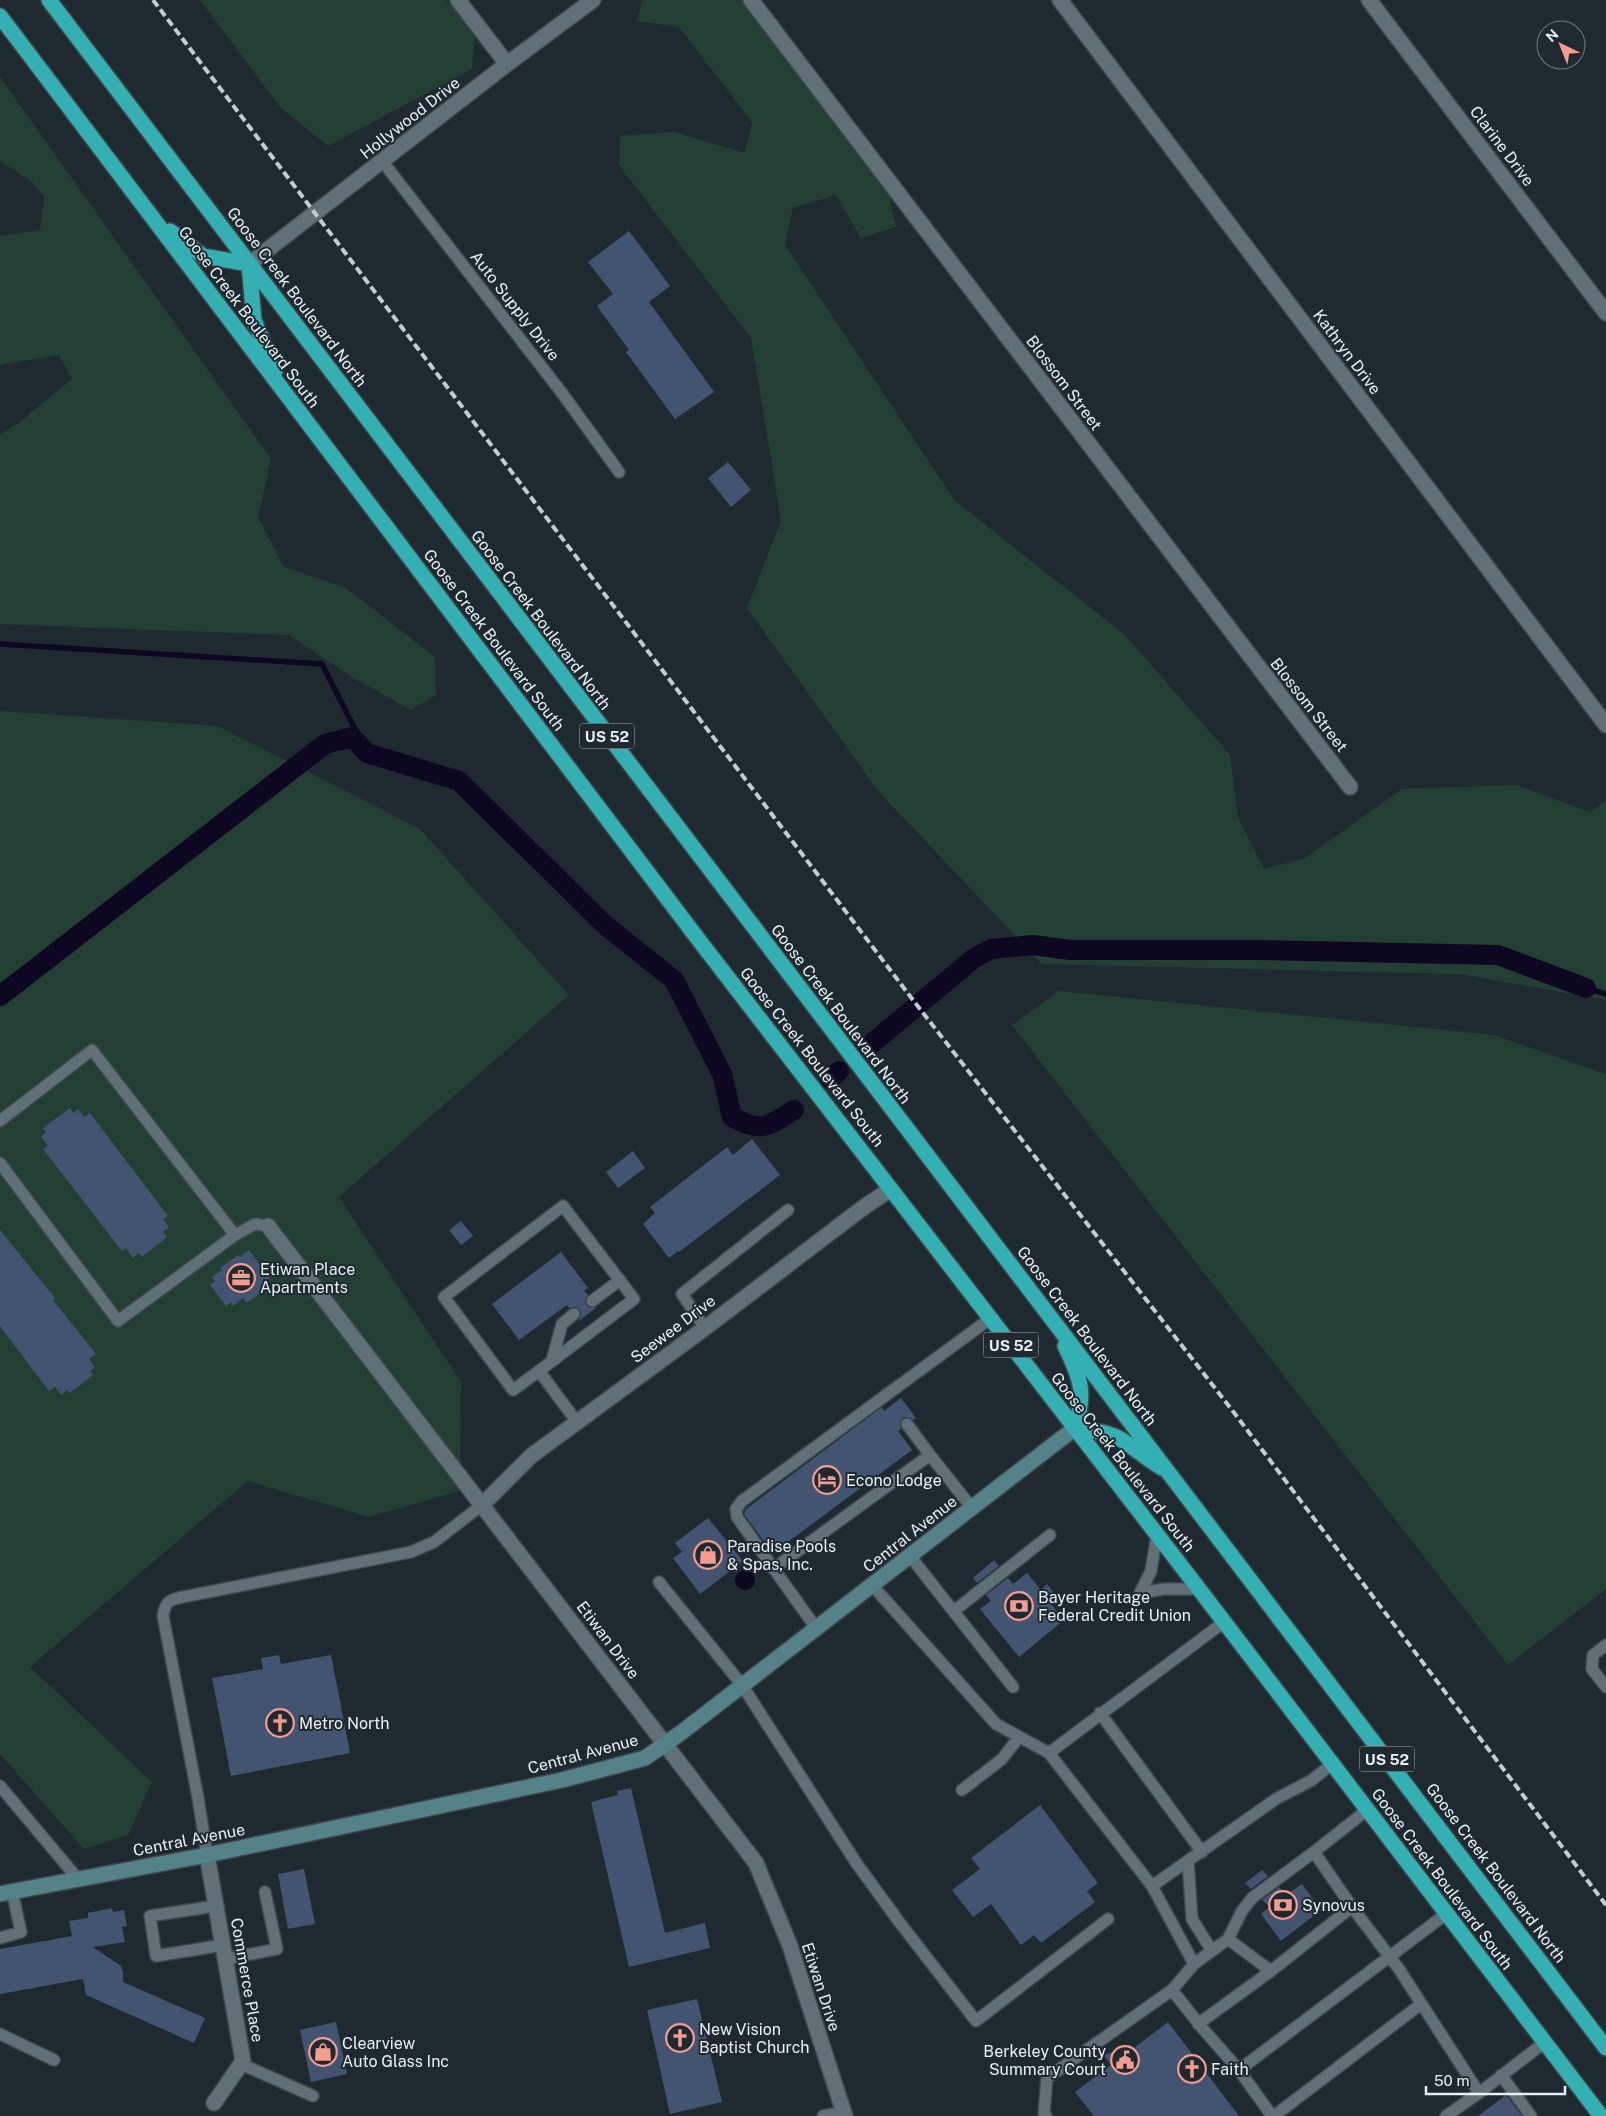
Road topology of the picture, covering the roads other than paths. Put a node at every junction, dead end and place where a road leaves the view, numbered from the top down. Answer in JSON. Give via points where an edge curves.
{"nodes":[{"id":1,"x":49,"y":0,"type":"edge"},
{"id":2,"x":458,"y":0,"type":"edge"},
{"id":3,"x":593,"y":0,"type":"edge"},
{"id":4,"x":750,"y":0,"type":"edge"},
{"id":5,"x":1060,"y":0,"type":"edge"},
{"id":6,"x":1370,"y":0,"type":"edge"},
{"id":7,"x":0,"y":16,"type":"edge"},
{"id":8,"x":507,"y":64,"type":"junction"},
{"id":9,"x":382,"y":162,"type":"junction"},
{"id":10,"x":143,"y":206,"type":"junction"},
{"id":11,"x":249,"y":264,"type":"junction"},
{"id":12,"x":1606,"y":313,"type":"edge"},
{"id":13,"x":286,"y":394,"type":"junction"},
{"id":14,"x":619,"y":472,"type":"dead end"},
{"id":15,"x":1606,"y":725,"type":"edge"},
{"id":16,"x":1350,"y":787,"type":"dead end"},
{"id":17,"x":0,"y":1121,"type":"edge"},
{"id":18,"x":0,"y":1163,"type":"edge"},
{"id":19,"x":891,"y":1189,"type":"junction"},
{"id":20,"x":788,"y":1210,"type":"dead end"},
{"id":21,"x":268,"y":1226,"type":"joint"},
{"id":22,"x":235,"y":1235,"type":"junction"},
{"id":23,"x":620,"y":1280,"type":"junction"},
{"id":24,"x":592,"y":1301,"type":"dead end"},
{"id":25,"x":574,"y":1314,"type":"dead end"},
{"id":26,"x":991,"y":1318,"type":"junction"},
{"id":27,"x":1054,"y":1322,"type":"junction"},
{"id":28,"x":705,"y":1328,"type":"junction"},
{"id":29,"x":552,"y":1360,"type":"junction"},
{"id":30,"x":538,"y":1371,"type":"junction"},
{"id":31,"x":577,"y":1422,"type":"junction"},
{"id":32,"x":907,"y":1424,"type":"dead end"},
{"id":33,"x":1075,"y":1428,"type":"junction"},
{"id":34,"x":930,"y":1454,"type":"junction"},
{"id":35,"x":1168,"y":1471,"type":"junction"},
{"id":36,"x":482,"y":1505,"type":"junction"},
{"id":37,"x":972,"y":1508,"type":"junction"},
{"id":38,"x":1157,"y":1534,"type":"junction"},
{"id":39,"x":1050,"y":1535,"type":"dead end"},
{"id":40,"x":910,"y":1556,"type":"junction"},
{"id":41,"x":773,"y":1569,"type":"junction"},
{"id":42,"x":659,"y":1582,"type":"dead end"},
{"id":43,"x":872,"y":1585,"type":"junction"},
{"id":44,"x":1199,"y":1589,"type":"junction"},
{"id":45,"x":954,"y":1611,"type":"junction"},
{"id":46,"x":1224,"y":1622,"type":"junction"},
{"id":47,"x":816,"y":1628,"type":"junction"},
{"id":48,"x":1606,"y":1646,"type":"edge"},
{"id":49,"x":742,"y":1685,"type":"junction"},
{"id":50,"x":1013,"y":1687,"type":"dead end"},
{"id":51,"x":1606,"y":1687,"type":"edge"},
{"id":52,"x":1100,"y":1713,"type":"junction"},
{"id":53,"x":1019,"y":1737,"type":"junction"},
{"id":54,"x":666,"y":1744,"type":"junction"},
{"id":55,"x":1049,"y":1753,"type":"junction"},
{"id":56,"x":1332,"y":1764,"type":"junction"},
{"id":57,"x":0,"y":1786,"type":"edge"},
{"id":58,"x":962,"y":1790,"type":"dead end"},
{"id":59,"x":1367,"y":1810,"type":"junction"},
{"id":60,"x":1202,"y":1852,"type":"junction"},
{"id":61,"x":1314,"y":1852,"type":"junction"},
{"id":62,"x":207,"y":1855,"type":"junction"},
{"id":63,"x":1188,"y":1861,"type":"junction"},
{"id":64,"x":78,"y":1879,"type":"junction"},
{"id":65,"x":1152,"y":1886,"type":"junction"},
{"id":66,"x":266,"y":1892,"type":"dead end"},
{"id":67,"x":6,"y":1893,"type":"edge"},
{"id":68,"x":216,"y":1906,"type":"junction"},
{"id":69,"x":1352,"y":1907,"type":"junction"},
{"id":70,"x":1446,"y":1914,"type":"junction"},
{"id":71,"x":1108,"y":1918,"type":"dead end"},
{"id":72,"x":0,"y":1938,"type":"edge"},
{"id":73,"x":1228,"y":1939,"type":"junction"},
{"id":74,"x":1212,"y":1951,"type":"junction"},
{"id":75,"x":224,"y":1952,"type":"junction"},
{"id":76,"x":1390,"y":1956,"type":"junction"},
{"id":77,"x":1194,"y":1964,"type":"junction"},
{"id":78,"x":1271,"y":1971,"type":"junction"},
{"id":79,"x":1172,"y":1990,"type":"junction"},
{"id":80,"x":1421,"y":2004,"type":"junction"},
{"id":81,"x":1198,"y":2024,"type":"junction"},
{"id":82,"x":0,"y":2034,"type":"edge"},
{"id":83,"x":1545,"y":2042,"type":"junction"},
{"id":84,"x":1606,"y":2048,"type":"edge"},
{"id":85,"x":54,"y":2060,"type":"dead end"},
{"id":86,"x":241,"y":2064,"type":"junction"},
{"id":87,"x":1239,"y":2070,"type":"junction"},
{"id":88,"x":1502,"y":2076,"type":"junction"},
{"id":89,"x":1479,"y":2093,"type":"junction"},
{"id":90,"x":313,"y":2096,"type":"dead end"},
{"id":91,"x":214,"y":2103,"type":"dead end"},
{"id":92,"x":844,"y":2114,"type":"edge"},
{"id":93,"x":823,"y":2116,"type":"edge"},
{"id":94,"x":1046,"y":2116,"type":"edge"},
{"id":95,"x":1273,"y":2116,"type":"edge"},
{"id":96,"x":1446,"y":2116,"type":"edge"},
{"id":97,"x":1531,"y":2116,"type":"edge"},
{"id":98,"x":1601,"y":2116,"type":"edge"}],
"edges":[{"from":1,"to":11,"type":"highway","name":"Goose Creek Boulevard North","number":"US 52"},
{"from":2,"to":8,"type":"street"},
{"from":3,"to":8,"type":"street","name":"Hollywood Drive"},
{"from":4,"to":16,"type":"street","name":"Blossom Street"},
{"from":5,"to":15,"type":"street","name":"Kathryn Drive"},
{"from":6,"to":12,"type":"street","name":"Clarine Drive"},
{"from":7,"to":10,"type":"highway","name":"Goose Creek Boulevard South","number":"US 52"},
{"from":8,"to":9,"type":"street","name":"Hollywood Drive"},
{"from":9,"to":11,"type":"street","name":"Hollywood Drive"},
{"from":9,"to":14,"type":"lane","name":"Auto Supply Drive","via":[[562,393]]},
{"from":10,"to":11,"type":"highway","via":[[178,240],[203,256]]},
{"from":10,"to":13,"type":"highway","name":"Goose Creek Boulevard South","number":"US 52"},
{"from":11,"to":13,"type":"highway","via":[[254,320]]},
{"from":11,"to":27,"type":"highway","name":"Goose Creek Boulevard North","number":"US 52"},
{"from":13,"to":19,"type":"highway","name":"Goose Creek Boulevard South","number":"US 52"},
{"from":17,"to":22,"type":"lane","via":[[92,1050]]},
{"from":18,"to":22,"type":"lane","via":[[118,1321]]},
{"from":19,"to":26,"type":"highway","name":"Goose Creek Boulevard South","number":"US 52"},
{"from":19,"to":28,"type":"street","name":"Seewee Drive"},
{"from":20,"to":28,"type":"lane","via":[[682,1294]]},
{"from":21,"to":22,"type":"lane","via":[[255,1224]]},
{"from":21,"to":36,"type":"street","name":"Etiwan Drive"},
{"from":23,"to":24,"type":"lane"},
{"from":23,"to":29,"type":"lane","via":[[634,1299]]},
{"from":23,"to":30,"type":"lane","via":[[562,1206],[444,1297],[513,1390]]},
{"from":25,"to":29,"type":"lane","via":[[562,1324]]},
{"from":26,"to":33,"type":"highway","name":"Goose Creek Boulevard South","number":"US 52"},
{"from":26,"to":41,"type":"lane","via":[[889,1401],[742,1501],[736,1509],[736,1517]]},
{"from":27,"to":33,"type":"highway","via":[[1081,1383],[1080,1412]]},
{"from":27,"to":35,"type":"highway","name":"Goose Creek Boulevard North","number":"US 52"},
{"from":28,"to":31,"type":"street","name":"Seewee Drive"},
{"from":29,"to":30,"type":"lane"},
{"from":30,"to":31,"type":"lane"},
{"from":31,"to":36,"type":"street","name":"Seewee Drive","via":[[531,1456]]},
{"from":32,"to":34,"type":"lane"},
{"from":33,"to":35,"type":"highway","via":[[1121,1440]]},
{"from":33,"to":37,"type":"street","name":"Central Avenue"},
{"from":33,"to":38,"type":"highway","name":"Goose Creek Boulevard South","number":"US 52"},
{"from":34,"to":37,"type":"lane"},
{"from":34,"to":41,"type":"lane"},
{"from":35,"to":84,"type":"highway","name":"Goose Creek Boulevard North","number":"US 52"},
{"from":36,"to":54,"type":"street","name":"Etiwan Drive"},
{"from":36,"to":62,"type":"lane","via":[[434,1542],[411,1552],[188,1596],[171,1600],[164,1607],[163,1616]]},
{"from":37,"to":40,"type":"street","name":"Central Avenue"},
{"from":38,"to":44,"type":"highway","name":"Goose Creek Boulevard South","number":"US 52"},
{"from":38,"to":44,"type":"lane","via":[[1150,1571],[1140,1593]]},
{"from":39,"to":45,"type":"lane"},
{"from":40,"to":43,"type":"street","name":"Central Avenue"},
{"from":40,"to":45,"type":"lane"},
{"from":41,"to":47,"type":"lane"},
{"from":42,"to":49,"type":"lane"},
{"from":43,"to":47,"type":"street","name":"Central Avenue"},
{"from":43,"to":53,"type":"lane","via":[[996,1724]]},
{"from":44,"to":46,"type":"highway","name":"Goose Creek Boulevard South","number":"US 52"},
{"from":45,"to":50,"type":"lane"},
{"from":46,"to":52,"type":"lane"},
{"from":46,"to":56,"type":"highway","name":"Goose Creek Boulevard South","number":"US 52"},
{"from":47,"to":49,"type":"street","name":"Central Avenue"},
{"from":48,"to":51,"type":"lane","via":[[1593,1655],[1591,1665]]},
{"from":49,"to":54,"type":"street","name":"Central Avenue"},
{"from":49,"to":71,"type":"lane","via":[[857,1864],[976,2021]]},
{"from":52,"to":55,"type":"lane"},
{"from":52,"to":60,"type":"lane"},
{"from":53,"to":55,"type":"lane"},
{"from":53,"to":58,"type":"lane","via":[[1002,1759]]},
{"from":54,"to":62,"type":"street","name":"Central Avenue","via":[[645,1758],[562,1780]]},
{"from":54,"to":92,"type":"street","name":"Etiwan Drive","via":[[756,1863],[790,1946]]},
{"from":55,"to":65,"type":"lane"},
{"from":56,"to":59,"type":"highway","name":"Goose Creek Boulevard South","number":"US 52"},
{"from":56,"to":60,"type":"lane"},
{"from":57,"to":64,"type":"lane"},
{"from":59,"to":61,"type":"lane"},
{"from":59,"to":70,"type":"highway","name":"Goose Creek Boulevard South","number":"US 52"},
{"from":60,"to":63,"type":"lane"},
{"from":61,"to":69,"type":"lane"},
{"from":61,"to":73,"type":"lane","via":[[1252,1898]]},
{"from":62,"to":64,"type":"street","name":"Central Avenue"},
{"from":62,"to":68,"type":"street","name":"Commerce Place"},
{"from":63,"to":65,"type":"lane"},
{"from":63,"to":74,"type":"lane","via":[[1192,1919]]},
{"from":64,"to":67,"type":"street","name":"Central Avenue"},
{"from":65,"to":77,"type":"lane"},
{"from":66,"to":75,"type":"lane","via":[[277,1948]]},
{"from":67,"to":72,"type":"lane","via":[[21,1932]]},
{"from":68,"to":75,"type":"street","name":"Commerce Place"},
{"from":68,"to":75,"type":"lane","via":[[150,1916],[156,1956]]},
{"from":69,"to":76,"type":"lane"},
{"from":69,"to":78,"type":"lane"},
{"from":70,"to":76,"type":"lane"},
{"from":70,"to":83,"type":"highway","name":"Goose Creek Boulevard South","number":"US 52"},
{"from":73,"to":74,"type":"lane"},
{"from":73,"to":78,"type":"lane"},
{"from":74,"to":77,"type":"lane"},
{"from":75,"to":86,"type":"street","name":"Commerce Place","via":[[244,2061]]},
{"from":76,"to":80,"type":"lane"},
{"from":76,"to":87,"type":"lane"},
{"from":77,"to":79,"type":"lane"},
{"from":78,"to":81,"type":"lane"},
{"from":79,"to":81,"type":"lane"},
{"from":79,"to":94,"type":"lane","via":[[1047,2078]]},
{"from":80,"to":89,"type":"lane"},
{"from":80,"to":95,"type":"lane"},
{"from":81,"to":87,"type":"lane"},
{"from":82,"to":85,"type":"lane"},
{"from":83,"to":88,"type":"lane"},
{"from":83,"to":98,"type":"highway","name":"Goose Creek Boulevard South","number":"US 52"},
{"from":86,"to":90,"type":"lane"},
{"from":86,"to":91,"type":"street","name":"Commerce Place"},
{"from":87,"to":95,"type":"lane"},
{"from":88,"to":89,"type":"lane"},
{"from":88,"to":97,"type":"lane"},
{"from":89,"to":96,"type":"lane"},
{"from":92,"to":93,"type":"lane"}]}
